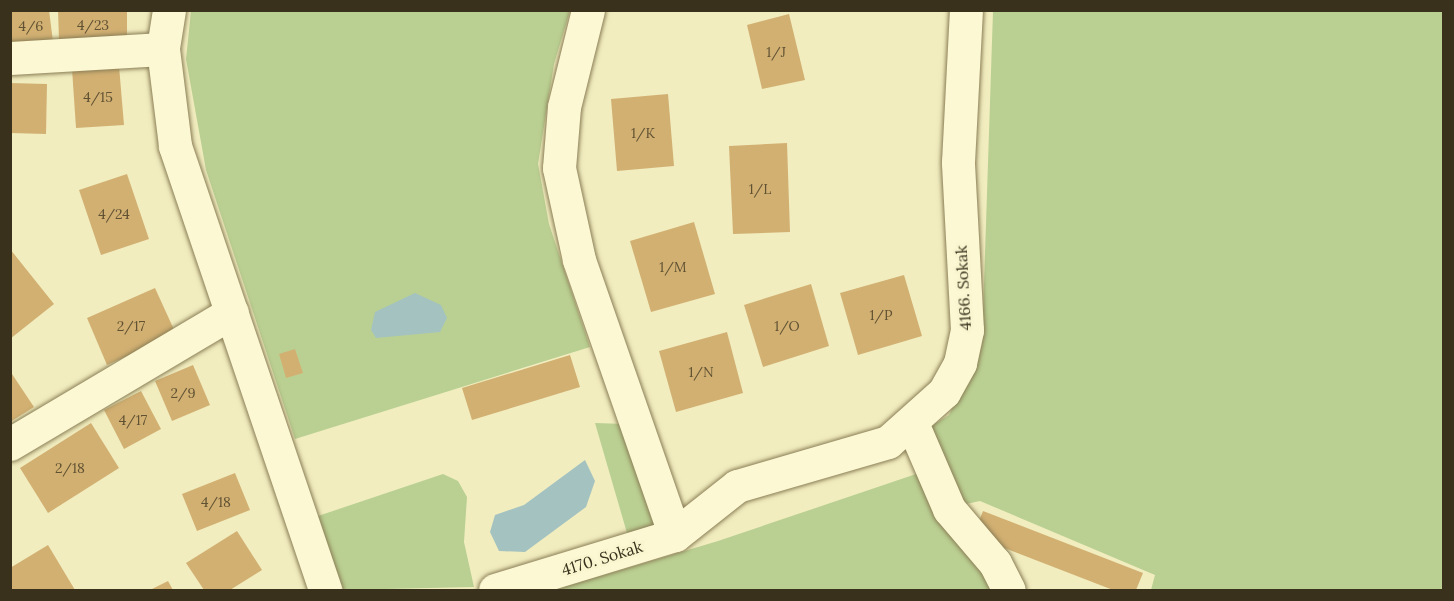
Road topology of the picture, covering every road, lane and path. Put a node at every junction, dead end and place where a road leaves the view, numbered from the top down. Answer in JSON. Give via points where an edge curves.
{"nodes":[{"id":1,"x":169,"y":10,"type":"edge"},
{"id":2,"x":588,"y":10,"type":"edge"},
{"id":3,"x":966,"y":10,"type":"edge"},
{"id":4,"x":163,"y":49,"type":"junction"},
{"id":5,"x":10,"y":58,"type":"edge"},
{"id":6,"x":232,"y":312,"type":"junction"},
{"id":7,"x":912,"y":423,"type":"junction"},
{"id":8,"x":10,"y":444,"type":"edge"},
{"id":9,"x":675,"y":535,"type":"junction"},
{"id":10,"x":325,"y":591,"type":"edge"},
{"id":11,"x":495,"y":591,"type":"edge"},
{"id":12,"x":1010,"y":591,"type":"edge"}],
"edges":[{"from":1,"to":4,"type":"street"},
{"from":2,"to":9,"type":"street","via":[[564,107],[559,168],[579,260]]},
{"from":3,"to":7,"type":"street","name":"4166. Sokak","via":[[958,172],[967,330],[960,363],[944,392]]},
{"from":4,"to":5,"type":"street"},
{"from":4,"to":6,"type":"street","via":[[175,146]]},
{"from":6,"to":8,"type":"street"},
{"from":6,"to":10,"type":"street"},
{"from":7,"to":9,"type":"street","name":"4166. Sokak","via":[[888,442],[737,486]]},
{"from":7,"to":12,"type":"street","via":[[949,509],[995,562]]},
{"from":9,"to":11,"type":"street","name":"4170. Sokak"}]}
